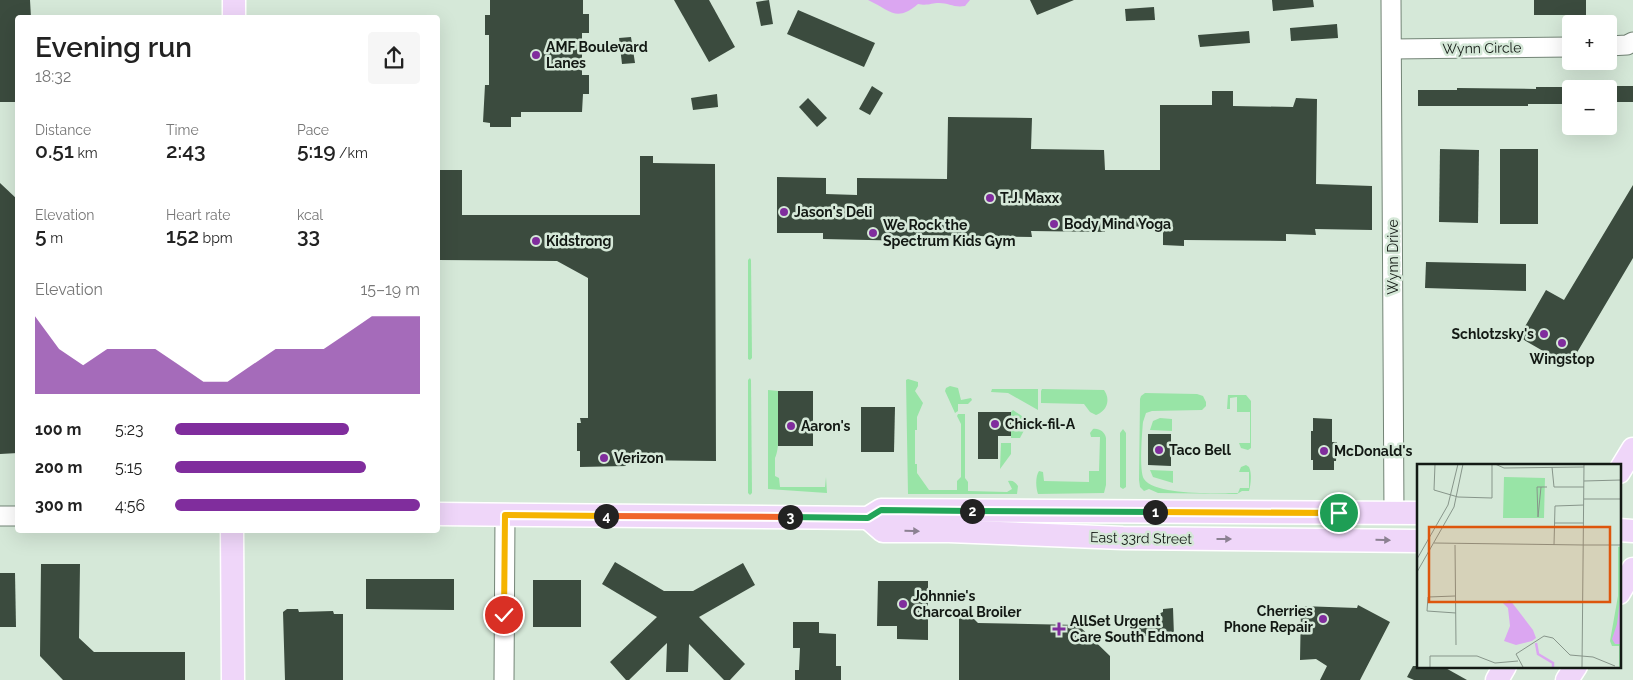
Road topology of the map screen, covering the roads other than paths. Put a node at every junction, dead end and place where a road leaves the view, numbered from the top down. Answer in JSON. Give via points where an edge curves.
{"nodes":[{"id":1,"x":234,"y":0,"type":"edge"},
{"id":2,"x":1391,"y":0,"type":"edge"},
{"id":3,"x":234,"y":15,"type":"edge"},
{"id":4,"x":1633,"y":42,"type":"edge"},
{"id":5,"x":1617,"y":46,"type":"edge"},
{"id":6,"x":1562,"y":47,"type":"edge"},
{"id":7,"x":1392,"y":49,"type":"junction"},
{"id":8,"x":1632,"y":454,"type":"edge"},
{"id":9,"x":1620,"y":471,"type":"edge"},
{"id":10,"x":1394,"y":513,"type":"junction"},
{"id":11,"x":440,"y":514,"type":"edge"},
{"id":12,"x":1417,"y":514,"type":"edge"},
{"id":13,"x":505,"y":515,"type":"junction"},
{"id":14,"x":0,"y":516,"type":"edge"},
{"id":15,"x":15,"y":516,"type":"edge"},
{"id":16,"x":868,"y":518,"type":"junction"},
{"id":17,"x":1620,"y":530,"type":"edge"},
{"id":18,"x":1633,"y":531,"type":"edge"},
{"id":19,"x":232,"y":533,"type":"edge"},
{"id":20,"x":1417,"y":541,"type":"edge"},
{"id":21,"x":1633,"y":569,"type":"edge"},
{"id":22,"x":1620,"y":591,"type":"edge"},
{"id":23,"x":1504,"y":668,"type":"edge"},
{"id":24,"x":1575,"y":668,"type":"edge"},
{"id":25,"x":233,"y":680,"type":"edge"},
{"id":26,"x":504,"y":680,"type":"edge"},
{"id":27,"x":1497,"y":680,"type":"edge"},
{"id":28,"x":1567,"y":680,"type":"edge"}],
"edges":[{"from":1,"to":3,"type":"main road"},
{"from":2,"to":7,"type":"street","name":"Wynn Drive"},
{"from":4,"to":5,"type":"street"},
{"from":6,"to":7,"type":"street","name":"Wynn Circle"},
{"from":7,"to":10,"type":"street","name":"Wynn Drive"},
{"from":8,"to":9,"type":"main road"},
{"from":10,"to":12,"type":"main road","name":"East 33rd Street"},
{"from":10,"to":16,"type":"main road","name":"East 33rd Street","via":[[881,510]]},
{"from":11,"to":13,"type":"main road","name":"East 33rd Street"},
{"from":13,"to":16,"type":"main road","name":"East 33rd Street"},
{"from":13,"to":26,"type":"street"},
{"from":14,"to":15,"type":"street"},
{"from":16,"to":20,"type":"main road","name":"East 33rd Street","one_way":true,"via":[[882,531]]},
{"from":17,"to":18,"type":"main road"},
{"from":19,"to":25,"type":"main road"},
{"from":21,"to":22,"type":"main road"},
{"from":23,"to":27,"type":"main road"},
{"from":24,"to":28,"type":"main road"}]}
